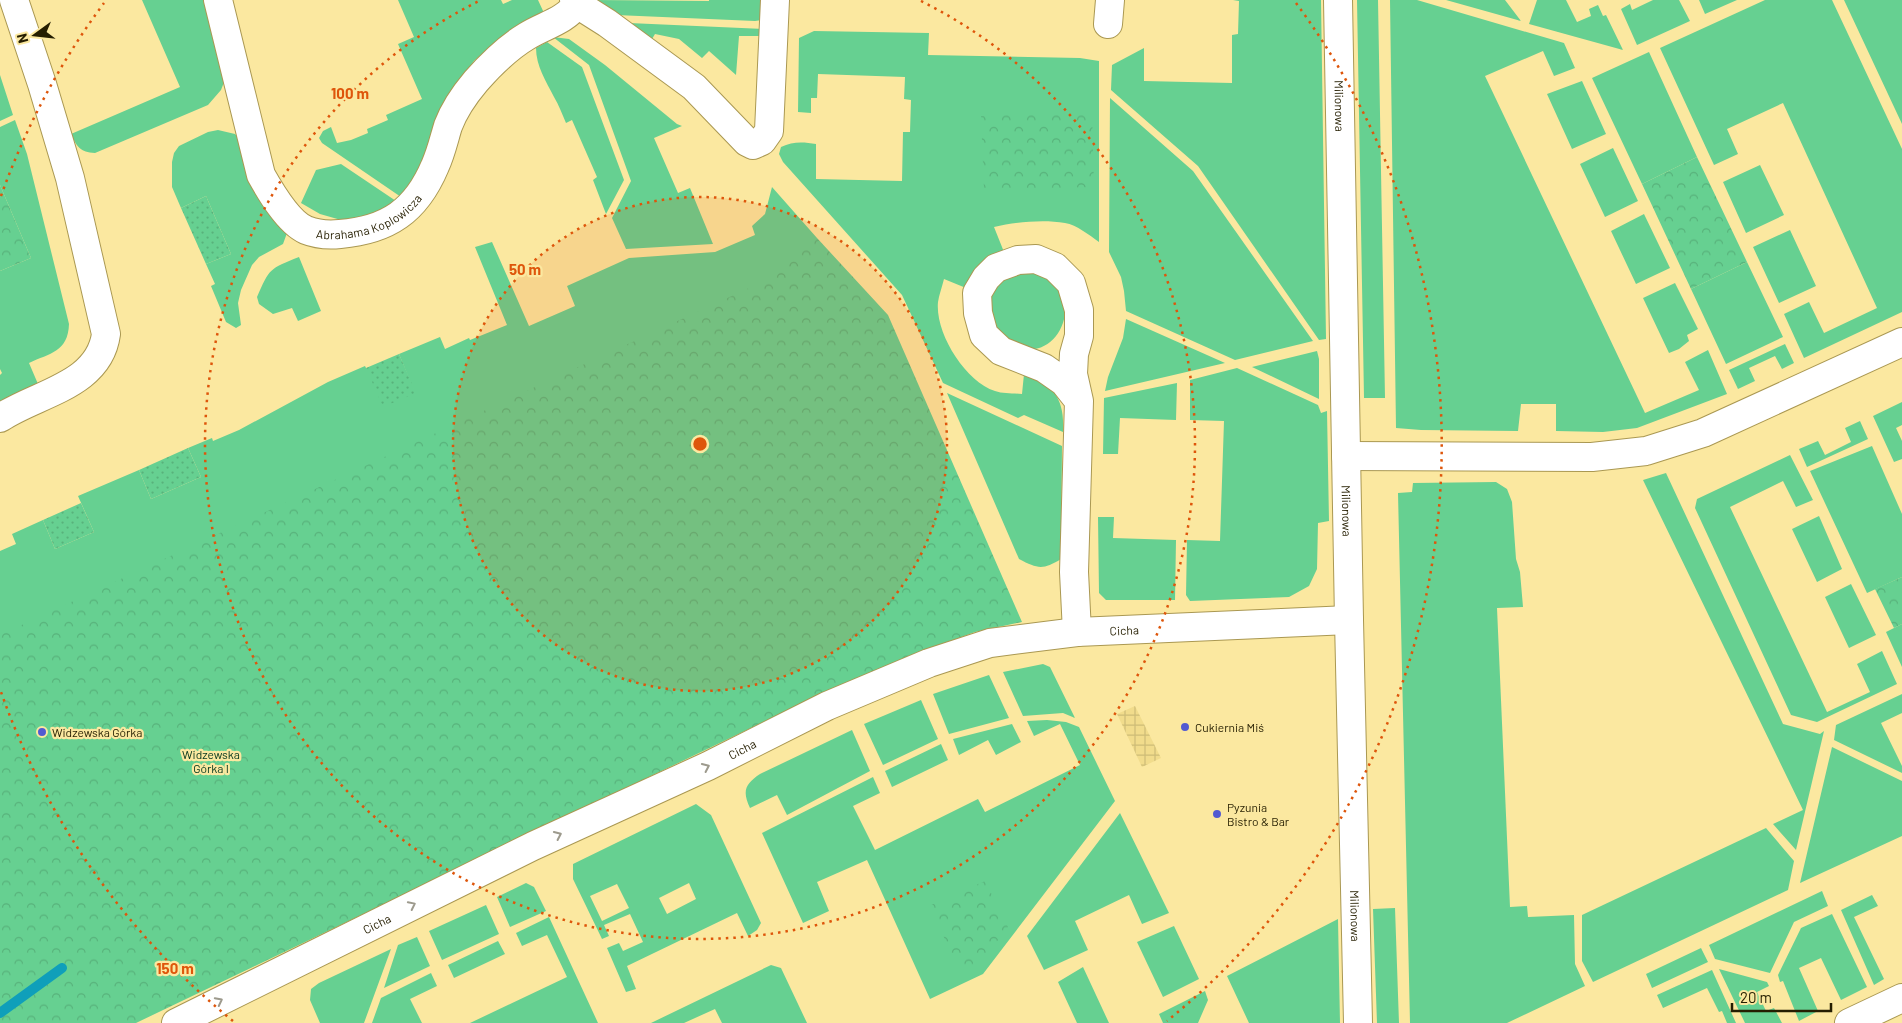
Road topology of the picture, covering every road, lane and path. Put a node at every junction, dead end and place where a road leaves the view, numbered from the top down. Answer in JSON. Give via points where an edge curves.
{"nodes":[{"id":1,"x":14,"y":0,"type":"edge"},
{"id":2,"x":218,"y":0,"type":"edge"},
{"id":3,"x":775,"y":0,"type":"edge"},
{"id":4,"x":1338,"y":0,"type":"edge"},
{"id":5,"x":575,"y":2,"type":"edge"},
{"id":6,"x":1902,"y":342,"type":"edge"},
{"id":7,"x":1078,"y":401,"type":"junction"},
{"id":8,"x":0,"y":418,"type":"edge"},
{"id":9,"x":1346,"y":456,"type":"junction"},
{"id":10,"x":1349,"y":620,"type":"junction"},
{"id":11,"x":1077,"y":632,"type":"junction"},
{"id":12,"x":1902,"y":998,"type":"edge"},
{"id":13,"x":176,"y":1023,"type":"edge"},
{"id":14,"x":1358,"y":1023,"type":"edge"},
{"id":15,"x":1848,"y":1023,"type":"edge"}],
"edges":[{"from":1,"to":8,"type":"street","via":[[70,178],[106,334],[100,356],[79,379]]},
{"from":2,"to":5,"type":"street","name":"Abrahama Koplowicza","via":[[261,175],[286,213],[305,230],[336,234],[361,232],[384,225],[410,206],[427,183],[455,110],[469,89],[492,62],[527,36],[570,14]]},
{"from":3,"to":5,"type":"street","via":[[769,132],[762,141],[752,145],[694,87]]},
{"from":4,"to":9,"type":"street","name":"Milionowa"},
{"from":6,"to":9,"type":"street","via":[[1703,433],[1646,451],[1592,457]]},
{"from":7,"to":7,"type":"street","via":[[1073,374],[1079,310],[1071,284],[1055,268],[1036,259],[996,268],[978,293],[978,313],[984,335],[1001,351],[1044,368],[1064,382]]},
{"from":7,"to":11,"type":"street","via":[[1074,572]]},
{"from":9,"to":10,"type":"street","name":"Milionowa"},
{"from":10,"to":11,"type":"street","name":"Cicha"},
{"from":10,"to":14,"type":"street","name":"Milionowa"},
{"from":13,"to":11,"type":"street","name":"Cicha","one_way":true,"via":[[533,846],[708,766],[836,702],[990,642]]},
{"from":12,"to":15,"type":"street"}]}
